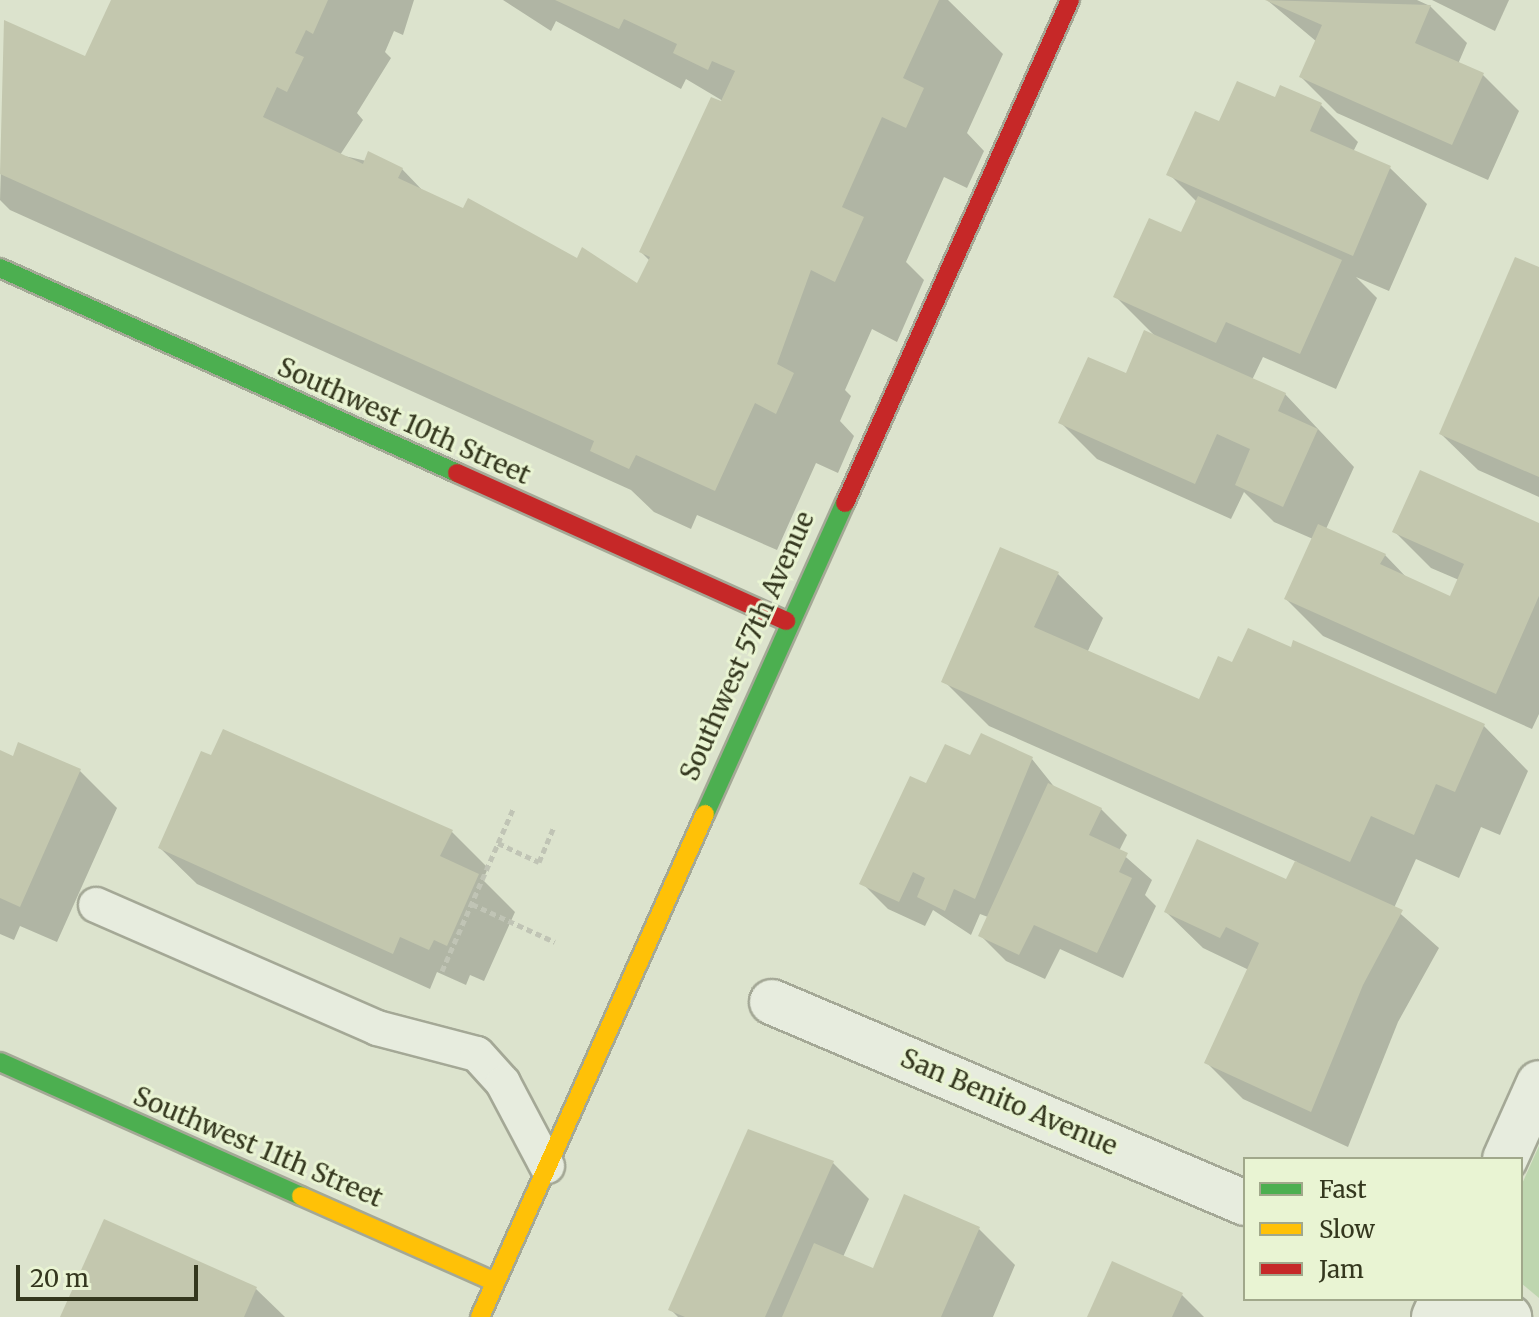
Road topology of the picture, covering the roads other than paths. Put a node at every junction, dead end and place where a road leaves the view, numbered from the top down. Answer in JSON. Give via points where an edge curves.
{"nodes":[{"id":1,"x":1070,"y":0,"type":"edge"},
{"id":2,"x":0,"y":268,"type":"edge"},
{"id":3,"x":786,"y":621,"type":"junction"},
{"id":4,"x":96,"y":905,"type":"dead end"},
{"id":5,"x":772,"y":1002,"type":"dead end"},
{"id":6,"x":0,"y":1062,"type":"edge"},
{"id":7,"x":1539,"y":1083,"type":"edge"},
{"id":8,"x":1506,"y":1157,"type":"edge"},
{"id":9,"x":547,"y":1166,"type":"junction"},
{"id":10,"x":1243,"y":1202,"type":"edge"},
{"id":11,"x":495,"y":1282,"type":"junction"},
{"id":12,"x":1472,"y":1301,"type":"edge"},
{"id":13,"x":480,"y":1317,"type":"edge"},
{"id":14,"x":1509,"y":1317,"type":"edge"}],
"edges":[{"from":1,"to":3,"type":"main road","name":"Southwest 57th Avenue"},
{"from":2,"to":3,"type":"main road","name":"Southwest 10th Street"},
{"from":3,"to":9,"type":"main road","name":"Southwest 57th Avenue"},
{"from":4,"to":9,"type":"lane","via":[[377,1028],[477,1054],[503,1083]]},
{"from":5,"to":10,"type":"street","name":"San Benito Avenue"},
{"from":6,"to":11,"type":"main road","name":"Southwest 11th Street"},
{"from":7,"to":8,"type":"street"},
{"from":9,"to":11,"type":"main road","name":"Southwest 57th Avenue"},
{"from":11,"to":13,"type":"main road","name":"Southwest 57th Avenue"},
{"from":12,"to":14,"type":"street"}]}
